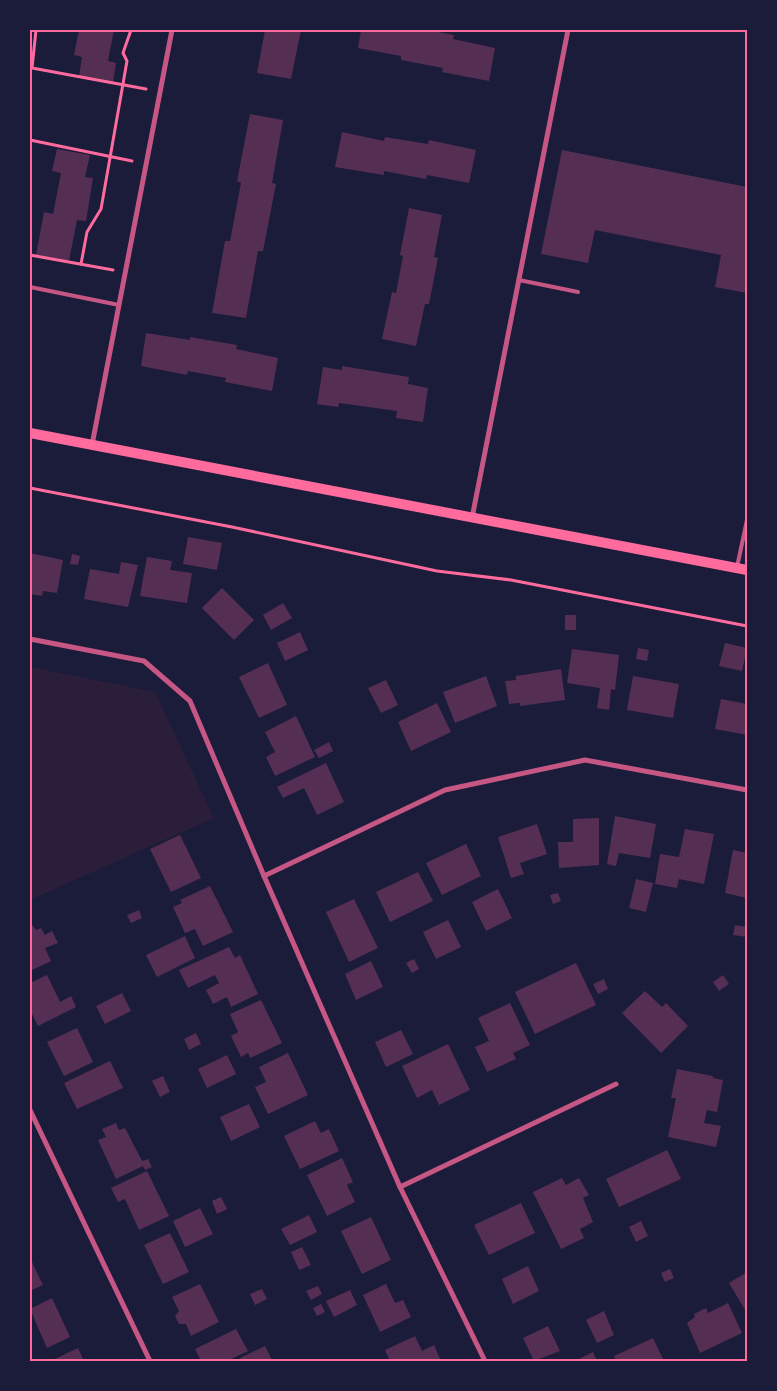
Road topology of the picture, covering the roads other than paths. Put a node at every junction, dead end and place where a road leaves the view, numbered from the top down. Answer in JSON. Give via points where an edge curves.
{"nodes":[{"id":1,"x":172,"y":30,"type":"edge"},
{"id":2,"x":568,"y":30,"type":"edge"},
{"id":3,"x":519,"y":280,"type":"junction"},
{"id":4,"x":30,"y":287,"type":"edge"},
{"id":5,"x":578,"y":292,"type":"dead end"},
{"id":6,"x":119,"y":304,"type":"junction"},
{"id":7,"x":30,"y":434,"type":"edge"},
{"id":8,"x":92,"y":445,"type":"junction"},
{"id":9,"x":472,"y":518,"type":"junction"},
{"id":10,"x":747,"y":520,"type":"edge"},
{"id":11,"x":744,"y":570,"type":"edge"},
{"id":12,"x":30,"y":639,"type":"edge"},
{"id":13,"x":747,"y":790,"type":"edge"},
{"id":14,"x":264,"y":876,"type":"junction"},
{"id":15,"x":616,"y":1084,"type":"dead end"},
{"id":16,"x":30,"y":1110,"type":"edge"},
{"id":17,"x":400,"y":1187,"type":"junction"},
{"id":18,"x":150,"y":1361,"type":"edge"},
{"id":19,"x":485,"y":1361,"type":"edge"}],
"edges":[{"from":1,"to":6,"type":"street"},
{"from":2,"to":3,"type":"street"},
{"from":3,"to":5,"type":"lane"},
{"from":3,"to":9,"type":"street"},
{"from":4,"to":6,"type":"lane"},
{"from":6,"to":8,"type":"street"},
{"from":7,"to":8,"type":"main road"},
{"from":8,"to":9,"type":"main road"},
{"from":9,"to":11,"type":"main road"},
{"from":10,"to":11,"type":"lane"},
{"from":12,"to":14,"type":"street","via":[[144,661],[190,701]]},
{"from":13,"to":14,"type":"street","via":[[585,760],[445,790]]},
{"from":14,"to":17,"type":"street"},
{"from":15,"to":17,"type":"street"},
{"from":16,"to":18,"type":"street"},
{"from":17,"to":19,"type":"street"}]}
